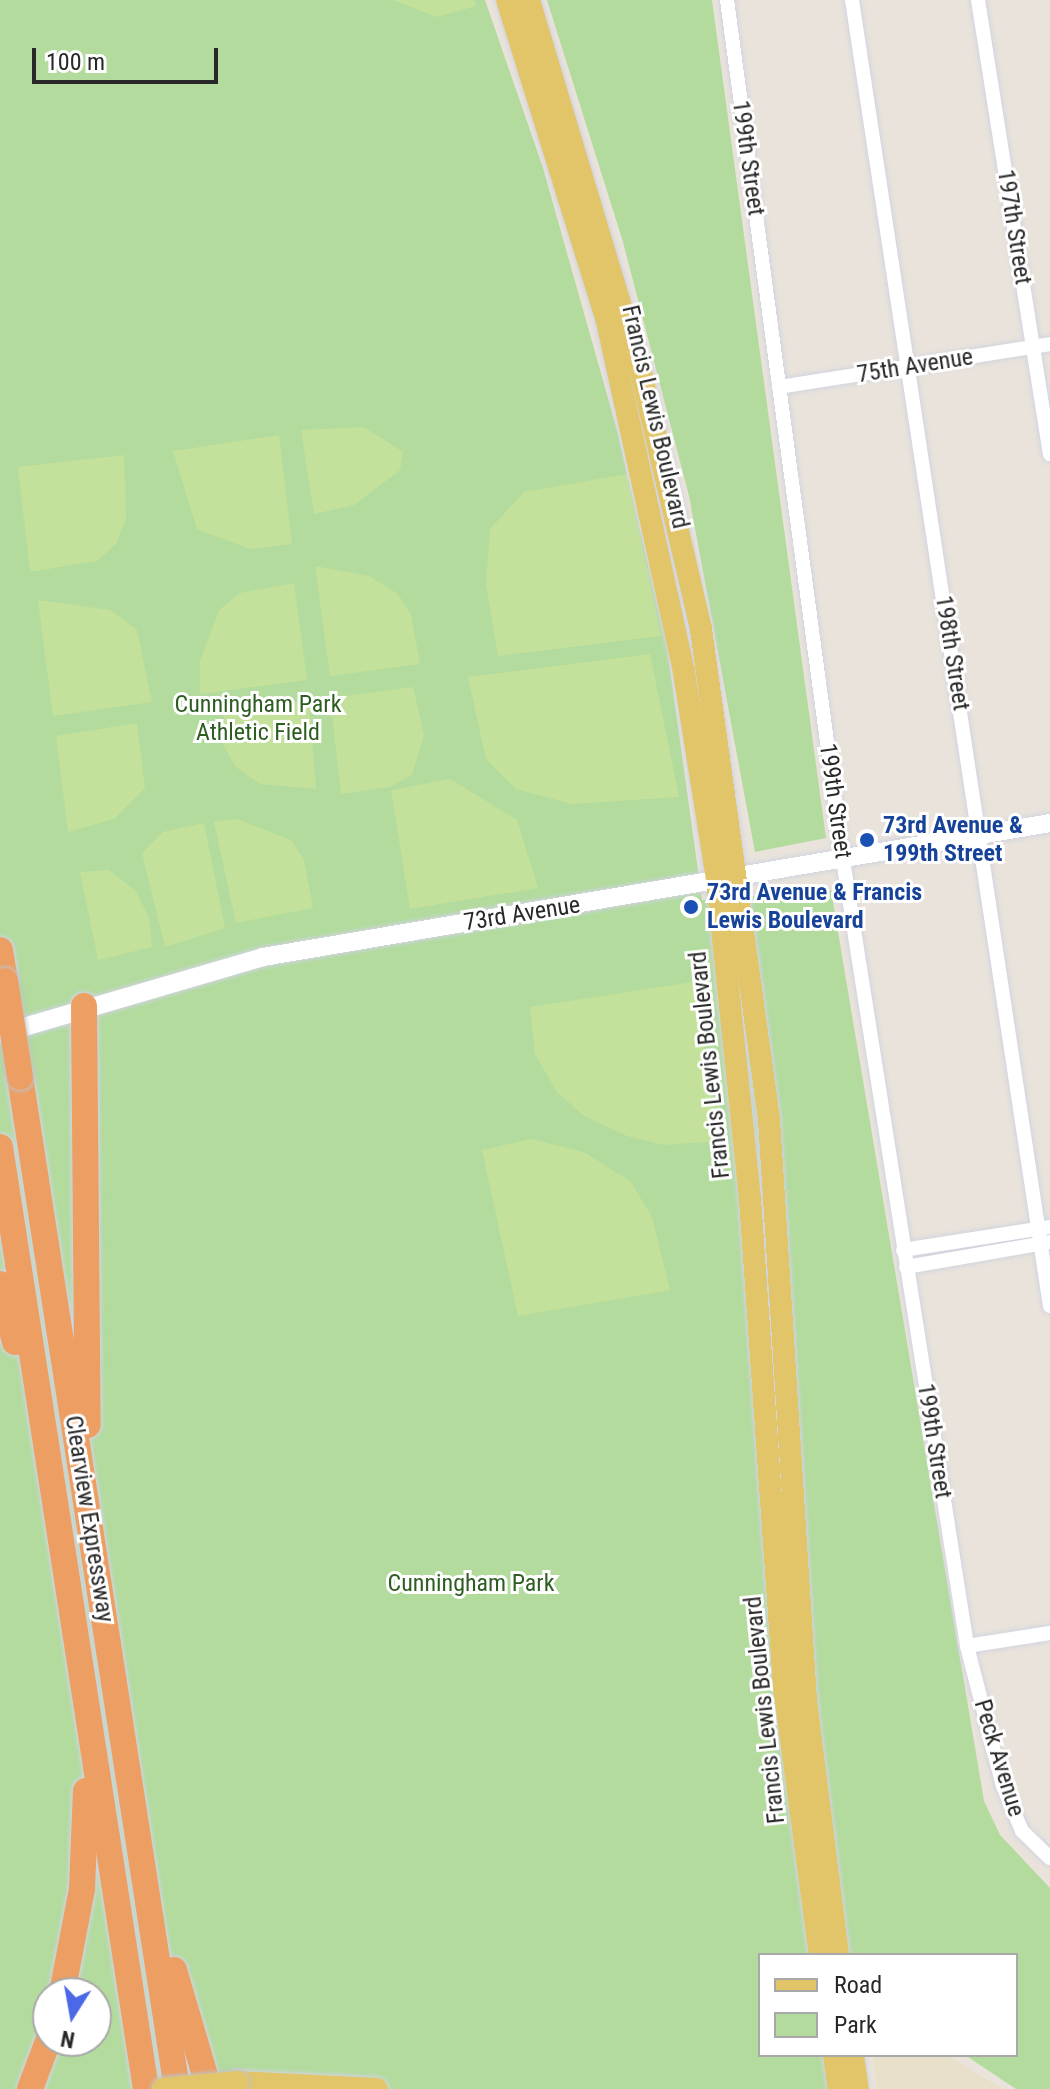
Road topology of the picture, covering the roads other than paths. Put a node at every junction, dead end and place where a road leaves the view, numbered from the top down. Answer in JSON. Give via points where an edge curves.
{"nodes":[{"id":1,"x":507,"y":0,"type":"edge"},
{"id":2,"x":529,"y":0,"type":"edge"},
{"id":3,"x":727,"y":0,"type":"edge"},
{"id":4,"x":852,"y":0,"type":"edge"},
{"id":5,"x":978,"y":0,"type":"edge"},
{"id":6,"x":1050,"y":344,"type":"edge"},
{"id":7,"x":1033,"y":347,"type":"junction"},
{"id":8,"x":908,"y":366,"type":"junction"},
{"id":9,"x":779,"y":387,"type":"junction"},
{"id":10,"x":1050,"y":454,"type":"edge"},
{"id":11,"x":1050,"y":823,"type":"edge"},
{"id":12,"x":979,"y":836,"type":"junction"},
{"id":13,"x":843,"y":860,"type":"junction"},
{"id":14,"x":740,"y":877,"type":"junction"},
{"id":15,"x":717,"y":880,"type":"junction"},
{"id":16,"x":0,"y":950,"type":"edge"},
{"id":17,"x":84,"y":1006,"type":"junction"},
{"id":18,"x":0,"y":1034,"type":"edge"},
{"id":19,"x":0,"y":1147,"type":"edge"},
{"id":20,"x":1044,"y":1236,"type":"edge"},
{"id":21,"x":903,"y":1250,"type":"junction"},
{"id":22,"x":906,"y":1267,"type":"junction"},
{"id":23,"x":0,"y":1284,"type":"edge"},
{"id":24,"x":1050,"y":1306,"type":"edge"},
{"id":25,"x":54,"y":1497,"type":"junction"},
{"id":26,"x":91,"y":1532,"type":"junction"},
{"id":27,"x":1050,"y":1633,"type":"edge"},
{"id":28,"x":77,"y":1644,"type":"junction"},
{"id":29,"x":967,"y":1646,"type":"junction"},
{"id":30,"x":136,"y":1822,"type":"junction"},
{"id":31,"x":1050,"y":1858,"type":"edge"},
{"id":32,"x":820,"y":1953,"type":"edge"},
{"id":33,"x":838,"y":1953,"type":"edge"},
{"id":34,"x":65,"y":1977,"type":"edge"},
{"id":35,"x":42,"y":2057,"type":"edge"},
{"id":36,"x":834,"y":2057,"type":"edge"},
{"id":37,"x":853,"y":2057,"type":"edge"},
{"id":38,"x":31,"y":2087,"type":"edge"},
{"id":39,"x":146,"y":2089,"type":"edge"},
{"id":40,"x":163,"y":2089,"type":"edge"},
{"id":41,"x":177,"y":2089,"type":"edge"},
{"id":42,"x":209,"y":2089,"type":"edge"},
{"id":43,"x":377,"y":2089,"type":"edge"},
{"id":44,"x":839,"y":2089,"type":"edge"},
{"id":45,"x":858,"y":2089,"type":"edge"}],
"edges":[{"from":1,"to":15,"type":"main road","name":"Francis Lewis Boulevard","via":[[606,317],[667,582]]},
{"from":2,"to":14,"type":"main road","name":"Francis Lewis Boulevard","via":[[641,373],[701,629]]},
{"from":3,"to":9,"type":"street","name":"199th Street"},
{"from":4,"to":8,"type":"street","name":"198th Street"},
{"from":5,"to":7,"type":"street","name":"197th Street"},
{"from":6,"to":7,"type":"street","name":"75th Avenue"},
{"from":7,"to":8,"type":"street","name":"75th Avenue"},
{"from":7,"to":10,"type":"street","name":"197th Street"},
{"from":8,"to":9,"type":"street","name":"75th Avenue"},
{"from":8,"to":12,"type":"street","name":"198th Street"},
{"from":9,"to":13,"type":"street","name":"199th Street"},
{"from":11,"to":12,"type":"street","name":"73rd Avenue"},
{"from":12,"to":13,"type":"street","name":"73rd Avenue"},
{"from":12,"to":20,"type":"street","name":"198th Street"},
{"from":13,"to":14,"type":"street","name":"73rd Avenue"},
{"from":13,"to":21,"type":"street","name":"199th Street"},
{"from":14,"to":15,"type":"street","name":"73rd Avenue"},
{"from":14,"to":33,"type":"main road","name":"Francis Lewis Boulevard","via":[[769,1119],[806,1701]]},
{"from":15,"to":17,"type":"street","name":"73rd Avenue","via":[[263,957]]},
{"from":15,"to":32,"type":"main road","name":"Francis Lewis Boulevard","via":[[750,1199],[785,1694]]},
{"from":16,"to":26,"type":"highway","name":"Clearview Expressway","bridge":true},
{"from":17,"to":18,"type":"street","name":"73rd Avenue"},
{"from":17,"to":26,"type":"highway"},
{"from":19,"to":25,"type":"highway","name":"Clearview Expressway"},
{"from":20,"to":21,"type":"street"},
{"from":20,"to":22,"type":"street"},
{"from":20,"to":24,"type":"street","name":"198th Street"},
{"from":21,"to":22,"type":"street","name":"199th Street"},
{"from":22,"to":29,"type":"street","name":"199th Street"},
{"from":23,"to":25,"type":"highway"},
{"from":25,"to":28,"type":"highway","name":"Clearview Expressway"},
{"from":26,"to":30,"type":"highway","name":"Clearview Expressway"},
{"from":27,"to":29,"type":"street"},
{"from":28,"to":34,"type":"highway","via":[[86,1841]]},
{"from":28,"to":39,"type":"highway","name":"Clearview Expressway"},
{"from":29,"to":31,"type":"street","name":"Peck Avenue","via":[[1003,1786],[1022,1831]]},
{"from":30,"to":41,"type":"highway","name":"Clearview Expressway"},
{"from":30,"to":42,"type":"highway"},
{"from":35,"to":38,"type":"highway"},
{"from":36,"to":44,"type":"main road"},
{"from":37,"to":45,"type":"main road"},
{"from":40,"to":43,"type":"main road","bridge":true,"via":[[238,2082]]}]}
